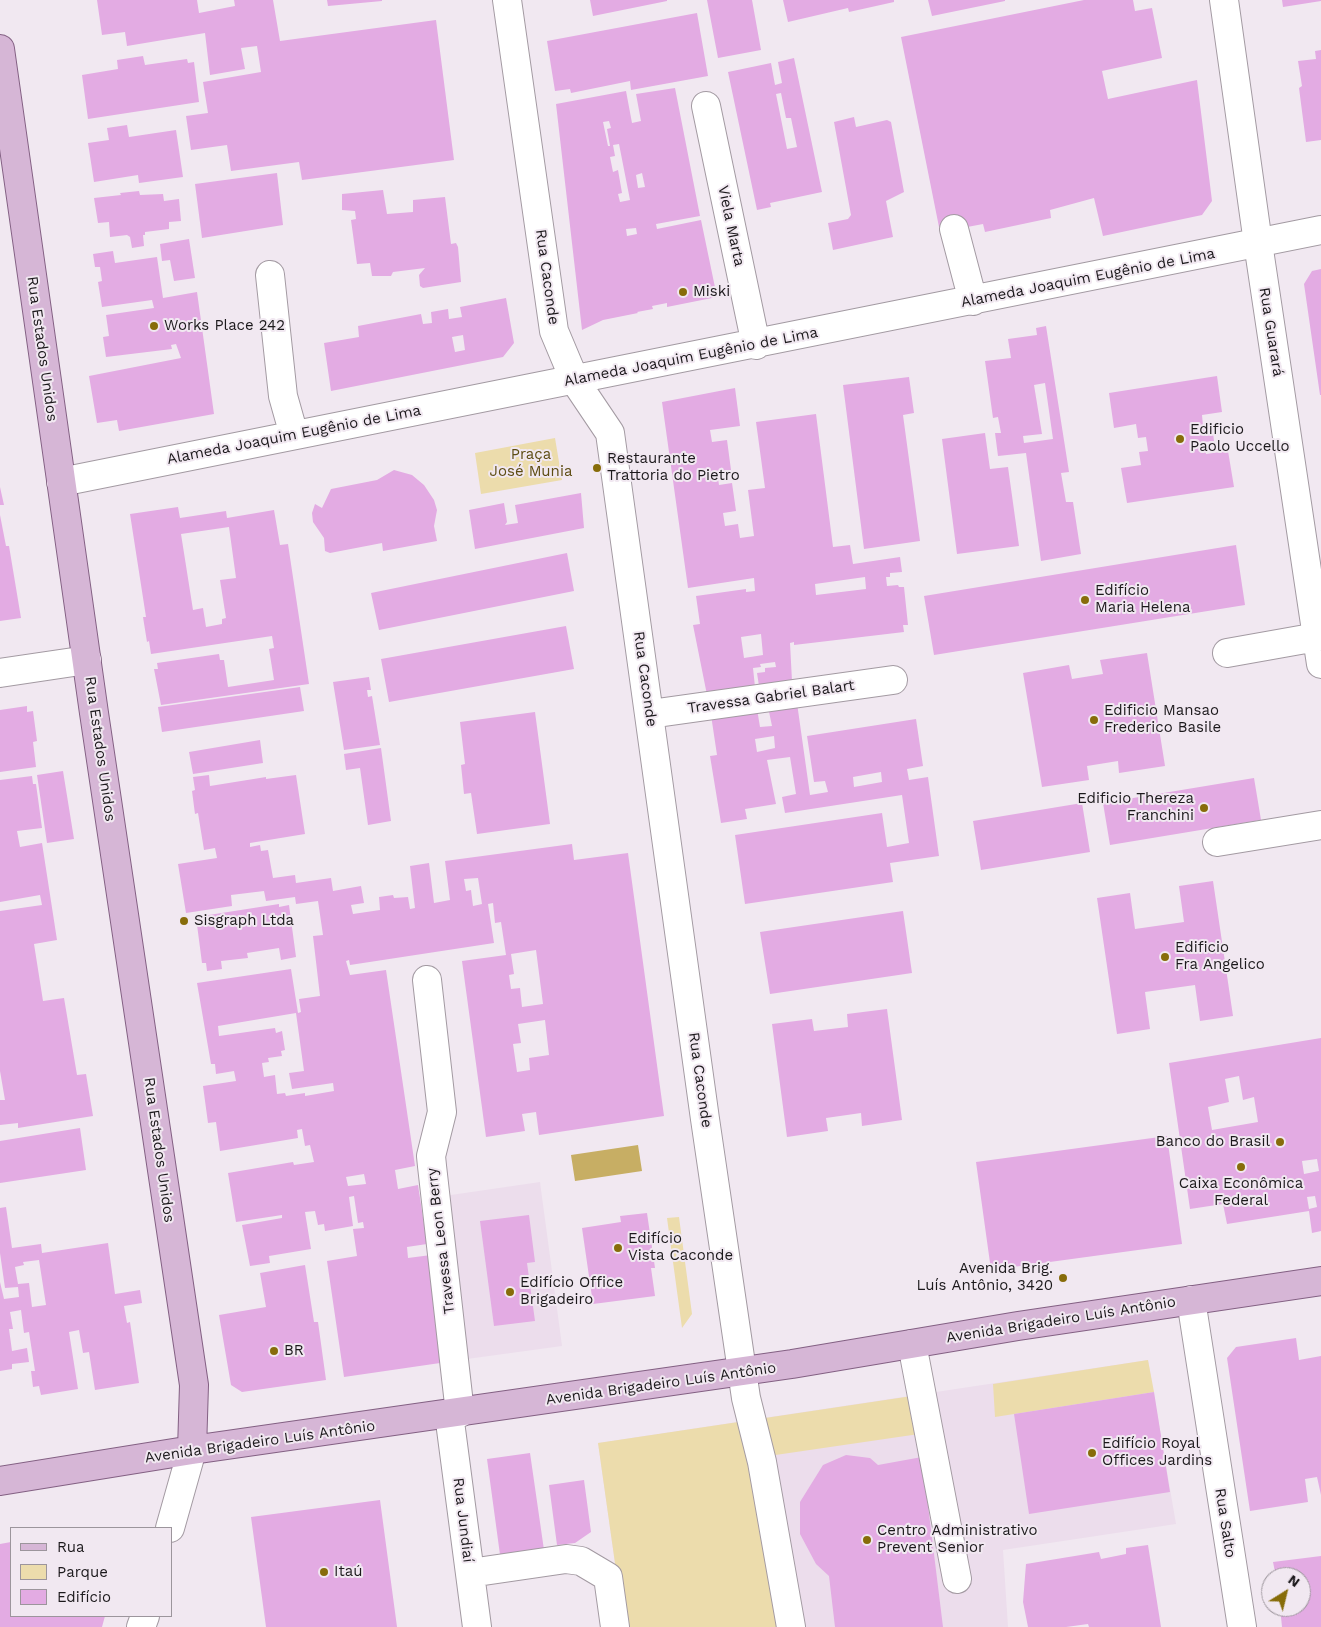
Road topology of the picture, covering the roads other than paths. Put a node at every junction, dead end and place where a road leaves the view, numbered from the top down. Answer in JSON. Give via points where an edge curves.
{"nodes":[{"id":1,"x":507,"y":0,"type":"edge"},
{"id":2,"x":1224,"y":0,"type":"edge"},
{"id":3,"x":0,"y":49,"type":"edge"},
{"id":4,"x":706,"y":106,"type":"dead end"},
{"id":5,"x":954,"y":229,"type":"dead end"},
{"id":6,"x":1321,"y":230,"type":"edge"},
{"id":7,"x":1258,"y":243,"type":"junction"},
{"id":8,"x":270,"y":275,"type":"dead end"},
{"id":9,"x":973,"y":301,"type":"junction"},
{"id":10,"x":756,"y":345,"type":"junction"},
{"id":11,"x":575,"y":381,"type":"junction"},
{"id":12,"x":294,"y":435,"type":"junction"},
{"id":13,"x":61,"y":482,"type":"junction"},
{"id":14,"x":1317,"y":637,"type":"junction"},
{"id":15,"x":1227,"y":653,"type":"dead end"},
{"id":16,"x":87,"y":660,"type":"junction"},
{"id":17,"x":1321,"y":664,"type":"edge"},
{"id":18,"x":0,"y":673,"type":"edge"},
{"id":19,"x":893,"y":680,"type":"dead end"},
{"id":20,"x":650,"y":714,"type":"junction"},
{"id":21,"x":1321,"y":825,"type":"edge"},
{"id":22,"x":1217,"y":842,"type":"dead end"},
{"id":23,"x":427,"y":980,"type":"dead end"},
{"id":24,"x":1321,"y":1281,"type":"edge"},
{"id":25,"x":1191,"y":1300,"type":"junction"},
{"id":26,"x":912,"y":1344,"type":"junction"},
{"id":27,"x":743,"y":1372,"type":"junction"},
{"id":28,"x":455,"y":1413,"type":"junction"},
{"id":29,"x":192,"y":1450,"type":"junction"},
{"id":30,"x":0,"y":1481,"type":"edge"},
{"id":31,"x":170,"y":1527,"type":"edge"},
{"id":32,"x":470,"y":1573,"type":"junction"},
{"id":33,"x":958,"y":1579,"type":"dead end"},
{"id":34,"x":477,"y":1627,"type":"edge"},
{"id":35,"x":615,"y":1627,"type":"edge"},
{"id":36,"x":792,"y":1627,"type":"edge"},
{"id":37,"x":1242,"y":1627,"type":"edge"}],
"edges":[{"from":1,"to":11,"type":"street","name":"Rua Caconde","via":[[554,331]]},
{"from":2,"to":7,"type":"street","name":"Rua Guarará"},
{"from":3,"to":13,"type":"main road","name":"Rua Estados Unidos"},
{"from":4,"to":10,"type":"street","name":"Viela Marta"},
{"from":5,"to":9,"type":"street"},
{"from":6,"to":7,"type":"street","name":"Alameda Joaquim Eugênio de Lima"},
{"from":7,"to":9,"type":"street","name":"Alameda Joaquim Eugênio de Lima"},
{"from":7,"to":14,"type":"street","name":"Rua Guarará"},
{"from":8,"to":12,"type":"street","via":[[283,396]]},
{"from":9,"to":10,"type":"street","name":"Alameda Joaquim Eugênio de Lima"},
{"from":10,"to":11,"type":"street","name":"Alameda Joaquim Eugênio de Lima"},
{"from":11,"to":12,"type":"street","name":"Alameda Joaquim Eugênio de Lima"},
{"from":11,"to":20,"type":"street","name":"Rua Caconde","via":[[610,433]]},
{"from":12,"to":13,"type":"street","name":"Alameda Joaquim Eugênio de Lima"},
{"from":13,"to":16,"type":"main road","name":"Rua Estados Unidos"},
{"from":14,"to":15,"type":"street"},
{"from":14,"to":17,"type":"street","name":"Rua Guarará"},
{"from":16,"to":18,"type":"street"},
{"from":16,"to":29,"type":"main road","name":"Rua Estados Unidos","via":[[194,1386]]},
{"from":19,"to":20,"type":"street","name":"Travessa Gabriel Balart"},
{"from":20,"to":27,"type":"street","name":"Rua Caconde"},
{"from":21,"to":22,"type":"street"},
{"from":23,"to":28,"type":"street","name":"Travessa Leon Berry","via":[[442,1112],[431,1156]]},
{"from":24,"to":25,"type":"main road","name":"Avenida Brigadeiro Luís Antônio"},
{"from":25,"to":26,"type":"main road","name":"Avenida Brigadeiro Luís Antônio"},
{"from":25,"to":37,"type":"street","name":"Rua Salto"},
{"from":26,"to":27,"type":"main road","name":"Avenida Brigadeiro Luís Antônio"},
{"from":26,"to":33,"type":"street"},
{"from":27,"to":28,"type":"main road","name":"Avenida Brigadeiro Luís Antônio"},
{"from":27,"to":36,"type":"street","name":"Rua Caconde"},
{"from":28,"to":29,"type":"main road","name":"Avenida Brigadeiro Luís Antônio"},
{"from":28,"to":32,"type":"street","name":"Rua Jundiaí"},
{"from":29,"to":30,"type":"main road","name":"Avenida Brigadeiro Luís Antônio"},
{"from":29,"to":31,"type":"street"},
{"from":32,"to":34,"type":"street","name":"Rua Jundiaí"},
{"from":32,"to":35,"type":"street","via":[[566,1559],[582,1561],[608,1577]]}]}
